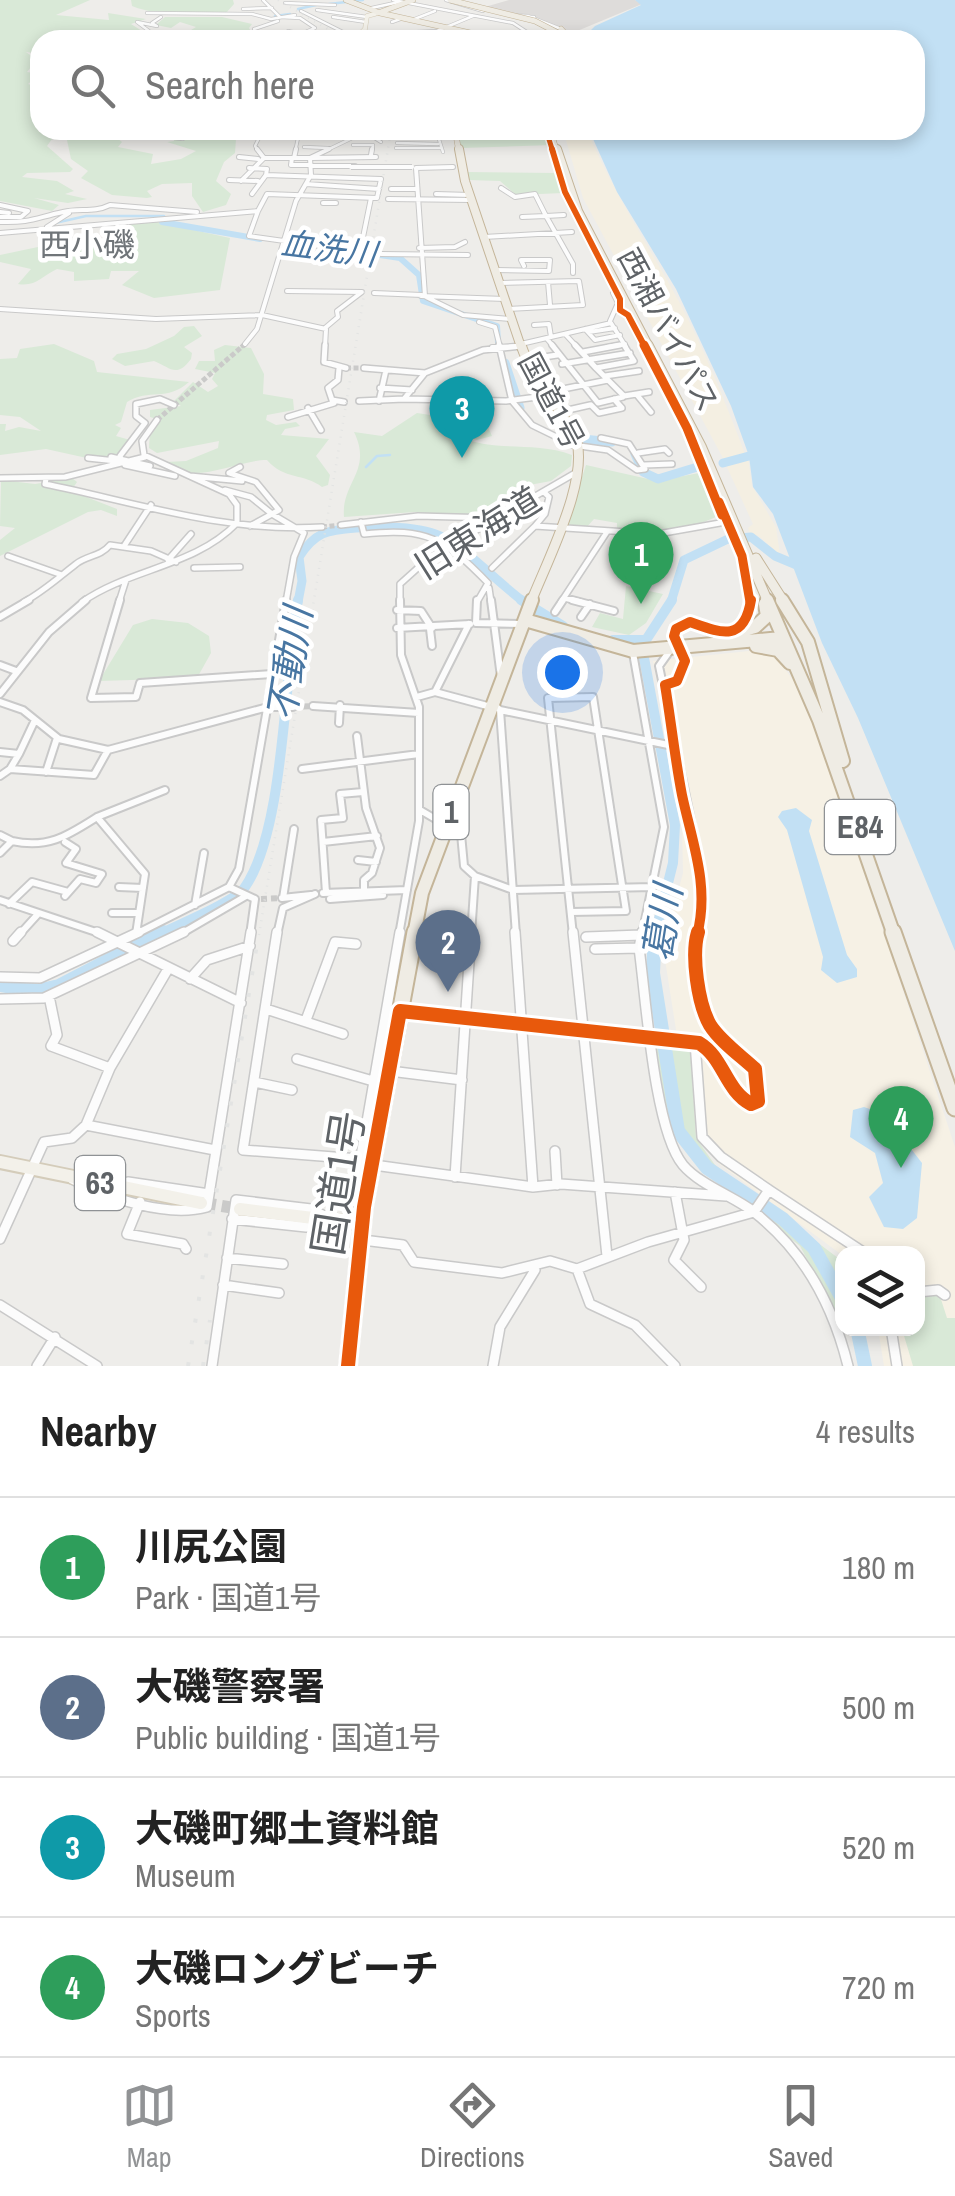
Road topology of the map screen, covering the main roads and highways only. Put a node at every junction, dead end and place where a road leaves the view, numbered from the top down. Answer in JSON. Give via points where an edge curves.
{"nodes":[{"id":1,"x":413,"y":0,"type":"edge"},
{"id":2,"x":448,"y":0,"type":"edge"},
{"id":3,"x":348,"y":1,"type":"edge"},
{"id":4,"x":402,"y":2,"type":"edge"},
{"id":5,"x":378,"y":13,"type":"junction"},
{"id":6,"x":366,"y":16,"type":"junction"},
{"id":7,"x":364,"y":30,"type":"edge"},
{"id":8,"x":463,"y":30,"type":"edge"},
{"id":9,"x":551,"y":30,"type":"edge"},
{"id":10,"x":453,"y":140,"type":"edge"},
{"id":11,"x":555,"y":140,"type":"edge"},
{"id":12,"x":752,"y":556,"type":"junction"},
{"id":13,"x":525,"y":619,"type":"junction"},
{"id":14,"x":780,"y":638,"type":"dead end"},
{"id":15,"x":676,"y":648,"type":"junction"},
{"id":16,"x":820,"y":720,"type":"junction"},
{"id":17,"x":847,"y":772,"type":"junction"},
{"id":18,"x":955,"y":1085,"type":"edge"},
{"id":19,"x":955,"y":1108,"type":"edge"},
{"id":20,"x":0,"y":1162,"type":"edge"},
{"id":21,"x":205,"y":1198,"type":"tunnel mouth"},
{"id":22,"x":236,"y":1214,"type":"tunnel mouth"},
{"id":23,"x":362,"y":1232,"type":"junction"},
{"id":24,"x":348,"y":1366,"type":"edge"}],
"edges":[{"from":1,"to":4,"type":"highway"},
{"from":2,"to":9,"type":"highway","bridge":true},
{"from":3,"to":6,"type":"highway"},
{"from":4,"to":5,"type":"highway"},
{"from":5,"to":6,"type":"highway"},
{"from":5,"to":8,"type":"highway"},
{"from":6,"to":7,"type":"main road"},
{"from":10,"to":13,"type":"highway","name":"国道1号","number":"1","via":[[456,167],[525,360],[580,447],[581,469]]},
{"from":11,"to":12,"type":"highway","name":"西湘バイパス","number":"E84","via":[[578,211],[686,414]]},
{"from":12,"to":15,"type":"highway","via":[[766,619]]},
{"from":12,"to":16,"type":"highway","name":"西湘バイパス","number":"E84"},
{"from":12,"to":17,"type":"highway","name":"西湘バイパス","number":"E84"},
{"from":12,"to":17,"type":"highway","via":[[814,661]]},
{"from":13,"to":15,"type":"highway","via":[[631,652]]},
{"from":13,"to":23,"type":"highway","name":"国道1号","number":"1","via":[[418,916],[368,1161]]},
{"from":14,"to":15,"type":"highway"},
{"from":15,"to":16,"type":"highway","via":[[778,650]]},
{"from":16,"to":19,"type":"highway","name":"西湘バイパス","number":"E84"},
{"from":17,"to":18,"type":"highway","name":"西湘バイパス","number":"E84"},
{"from":20,"to":21,"type":"main road","number":"63"},
{"from":22,"to":23,"type":"main road","via":[[331,1220]]},
{"from":23,"to":24,"type":"highway","name":"国道1号","number":"1"}]}
